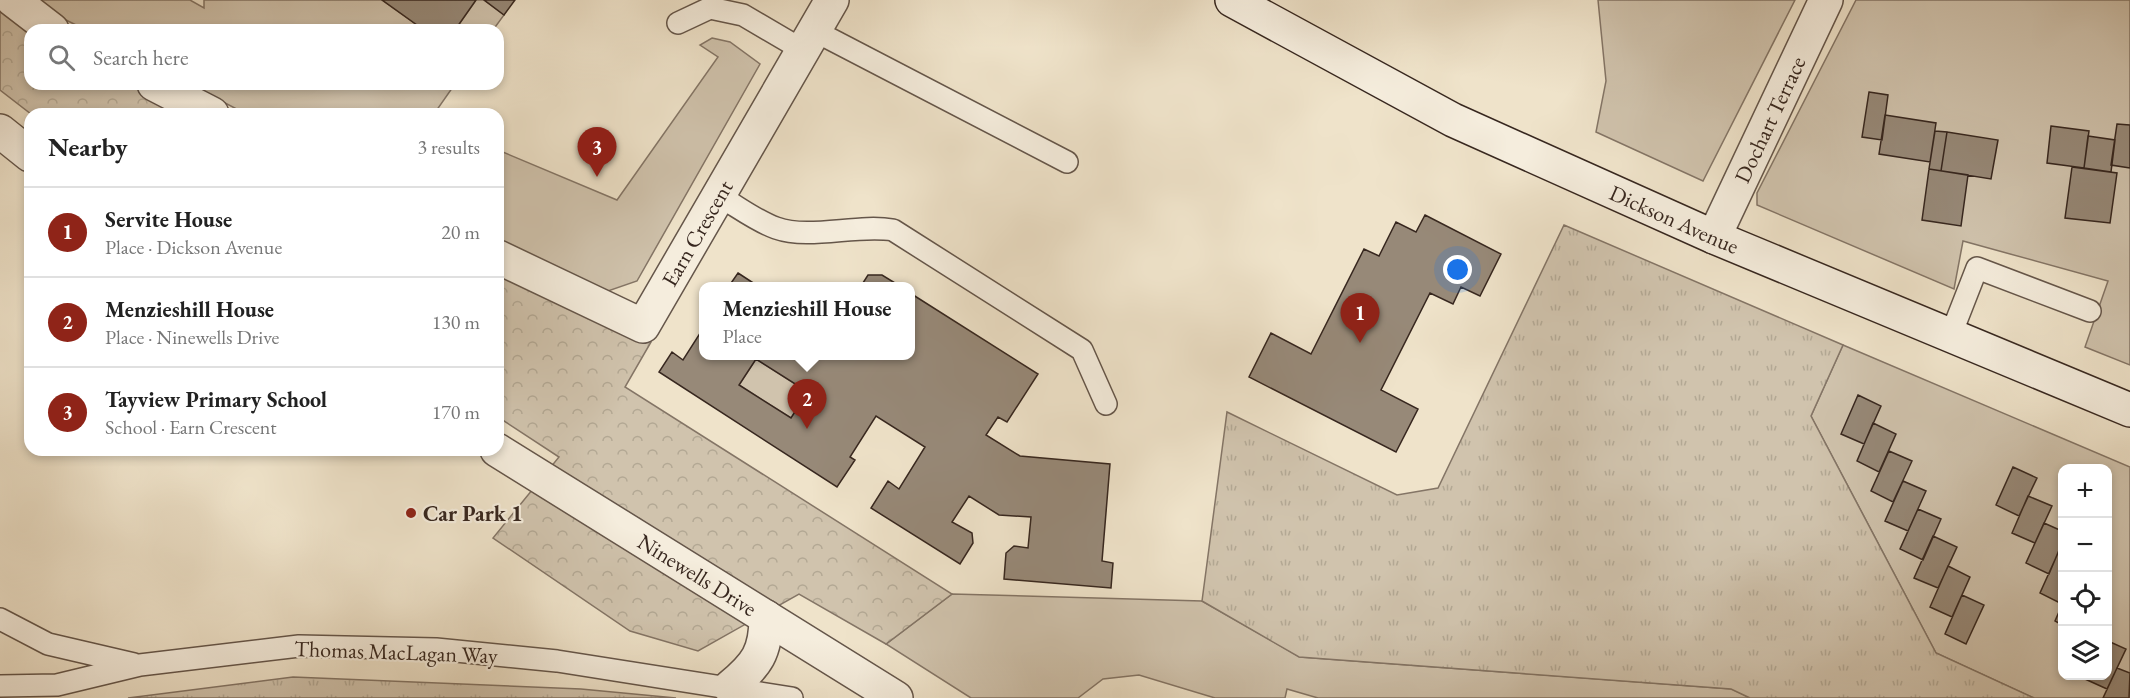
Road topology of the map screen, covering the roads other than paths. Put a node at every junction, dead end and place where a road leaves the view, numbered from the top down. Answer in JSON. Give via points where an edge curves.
{"nodes":[{"id":1,"x":13,"y":0,"type":"edge"},
{"id":2,"x":832,"y":0,"type":"edge"},
{"id":3,"x":1232,"y":0,"type":"edge"},
{"id":4,"x":1826,"y":0,"type":"edge"},
{"id":5,"x":678,"y":23,"type":"dead end"},
{"id":6,"x":44,"y":24,"type":"edge"},
{"id":7,"x":807,"y":39,"type":"junction"},
{"id":8,"x":166,"y":90,"type":"edge"},
{"id":9,"x":200,"y":108,"type":"edge"},
{"id":10,"x":0,"y":131,"type":"edge"},
{"id":11,"x":24,"y":150,"type":"edge"},
{"id":12,"x":1067,"y":162,"type":"dead end"},
{"id":13,"x":719,"y":196,"type":"junction"},
{"id":14,"x":1714,"y":237,"type":"junction"},
{"id":15,"x":504,"y":260,"type":"edge"},
{"id":16,"x":2090,"y":311,"type":"dead end"},
{"id":17,"x":1950,"y":337,"type":"junction"},
{"id":18,"x":1106,"y":404,"type":"dead end"},
{"id":19,"x":2130,"y":410,"type":"edge"},
{"id":20,"x":504,"y":454,"type":"edge"},
{"id":21,"x":766,"y":617,"type":"junction"},
{"id":22,"x":0,"y":619,"type":"edge"},
{"id":23,"x":140,"y":665,"type":"junction"},
{"id":24,"x":0,"y":686,"type":"edge"},
{"id":25,"x":730,"y":687,"type":"junction"},
{"id":26,"x":792,"y":698,"type":"edge"},
{"id":27,"x":896,"y":698,"type":"edge"}],
"edges":[{"from":1,"to":6,"type":"street"},
{"from":2,"to":7,"type":"street","name":"Earn Crescent"},
{"from":3,"to":14,"type":"street","name":"Dickson Avenue","via":[[1453,120]]},
{"from":4,"to":14,"type":"street","name":"Dochart Terrace"},
{"from":5,"to":7,"type":"lane","via":[[710,8],[743,15]]},
{"from":7,"to":12,"type":"lane"},
{"from":7,"to":13,"type":"street","name":"Earn Crescent"},
{"from":8,"to":9,"type":"street"},
{"from":10,"to":11,"type":"street"},
{"from":13,"to":15,"type":"street","name":"Earn Crescent","via":[[643,326]]},
{"from":13,"to":18,"type":"lane","via":[[777,228],[812,232],[873,226],[893,230],[1082,350]]},
{"from":14,"to":17,"type":"street","name":"Dickson Avenue"},
{"from":16,"to":17,"type":"lane","via":[[1977,268]]},
{"from":17,"to":19,"type":"street","name":"Dickson Avenue"},
{"from":20,"to":21,"type":"street","name":"Ninewells Drive"},
{"from":21,"to":25,"type":"street","via":[[766,641],[753,668]]},
{"from":21,"to":27,"type":"street","name":"Ninewells Drive"},
{"from":22,"to":23,"type":"lane","via":[[48,644]]},
{"from":23,"to":24,"type":"lane","name":"Thomas MacLagan Way","via":[[57,685]]},
{"from":23,"to":25,"type":"lane","name":"Thomas MacLagan Way","via":[[299,646],[436,649],[557,661]]},
{"from":25,"to":26,"type":"lane","name":"Thomas MacLagan Way"}]}
